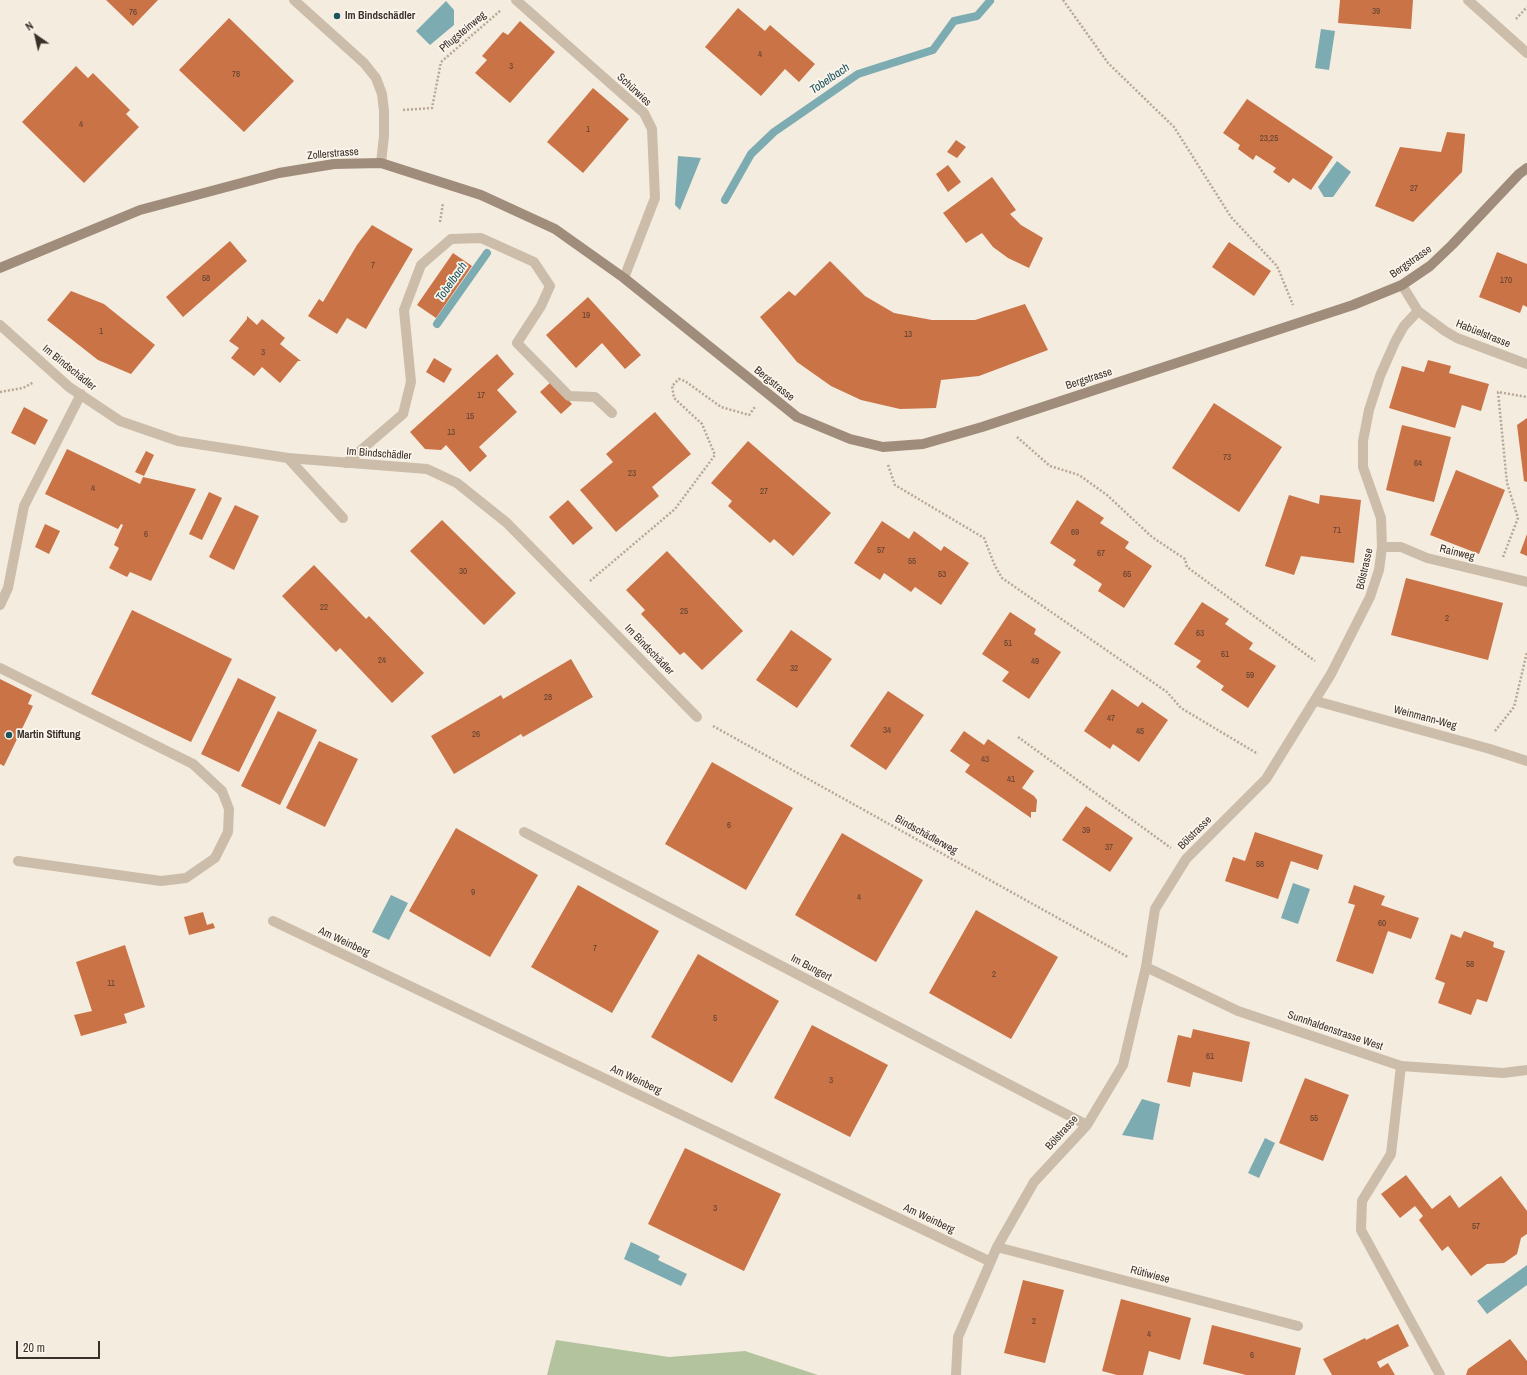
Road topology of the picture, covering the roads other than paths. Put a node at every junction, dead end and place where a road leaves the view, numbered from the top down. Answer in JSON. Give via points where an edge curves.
{"nodes":[{"id":1,"x":294,"y":0,"type":"edge"},
{"id":2,"x":516,"y":0,"type":"edge"},
{"id":3,"x":1468,"y":0,"type":"edge"},
{"id":4,"x":1527,"y":54,"type":"edge"},
{"id":5,"x":381,"y":163,"type":"junction"},
{"id":6,"x":1527,"y":168,"type":"edge"},
{"id":7,"x":0,"y":268,"type":"edge"},
{"id":8,"x":624,"y":278,"type":"junction"},
{"id":9,"x":1402,"y":285,"type":"junction"},
{"id":10,"x":650,"y":298,"type":"joint"},
{"id":11,"x":1418,"y":311,"type":"junction"},
{"id":12,"x":0,"y":325,"type":"edge"},
{"id":13,"x":1527,"y":364,"type":"edge"},
{"id":14,"x":80,"y":394,"type":"junction"},
{"id":15,"x":612,"y":413,"type":"dead end"},
{"id":16,"x":288,"y":458,"type":"junction"},
{"id":17,"x":346,"y":463,"type":"junction"},
{"id":18,"x":343,"y":518,"type":"dead end"},
{"id":19,"x":1382,"y":547,"type":"junction"},
{"id":20,"x":1527,"y":582,"type":"edge"},
{"id":21,"x":0,"y":605,"type":"edge"},
{"id":22,"x":0,"y":668,"type":"edge"},
{"id":23,"x":1316,"y":701,"type":"junction"},
{"id":24,"x":697,"y":717,"type":"road end"},
{"id":25,"x":1527,"y":761,"type":"edge"},
{"id":26,"x":524,"y":832,"type":"dead end"},
{"id":27,"x":18,"y":861,"type":"dead end"},
{"id":28,"x":273,"y":921,"type":"dead end"},
{"id":29,"x":1146,"y":967,"type":"junction"},
{"id":30,"x":1401,"y":1066,"type":"junction"},
{"id":31,"x":1527,"y":1070,"type":"edge"},
{"id":32,"x":1087,"y":1125,"type":"junction"},
{"id":33,"x":997,"y":1246,"type":"junction"},
{"id":34,"x":990,"y":1261,"type":"junction"},
{"id":35,"x":1298,"y":1326,"type":"dead end"},
{"id":36,"x":956,"y":1375,"type":"edge"},
{"id":37,"x":1440,"y":1375,"type":"edge"}],
"edges":[{"from":1,"to":5,"type":"street","via":[[364,63],[376,78],[382,94],[384,112]]},
{"from":2,"to":8,"type":"street","name":"Schürwies","via":[[644,113],[652,129],[655,198]]},
{"from":3,"to":4,"type":"street"},
{"from":5,"to":7,"type":"street","name":"Zollerstrasse","via":[[334,164],[279,173],[140,210]]},
{"from":5,"to":8,"type":"street","name":"Zollerstrasse","via":[[481,195],[555,229]]},
{"from":6,"to":9,"type":"street","name":"Bergstrasse","via":[[1430,266]]},
{"from":8,"to":10,"type":"street","name":"Zollerstrasse"},
{"from":9,"to":10,"type":"street","name":"Bergstrasse","via":[[1353,305],[1000,421],[924,444],[883,447],[850,439],[797,418]]},
{"from":9,"to":11,"type":"street","name":"Habüelstrasse"},
{"from":11,"to":13,"type":"street","name":"Habüelstrasse","via":[[1457,338]]},
{"from":11,"to":19,"type":"street","name":"Bölstrasse","via":[[1404,326],[1380,376],[1369,410],[1363,441],[1363,467],[1381,518]]},
{"from":12,"to":14,"type":"street","name":"Im Bindschädler"},
{"from":14,"to":16,"type":"street","name":"Im Bindschädler","via":[[120,421],[178,441]]},
{"from":14,"to":21,"type":"street","via":[[24,506],[8,588]]},
{"from":15,"to":17,"type":"street","via":[[595,396],[569,396],[517,343],[541,306],[550,286],[534,262],[481,238],[451,239],[421,265],[404,310],[411,382],[403,414]]},
{"from":16,"to":17,"type":"street","name":"Im Bindschädler"},
{"from":16,"to":18,"type":"street"},
{"from":17,"to":24,"type":"street","name":"Im Bindschädler","via":[[427,469],[456,483],[508,523]]},
{"from":19,"to":20,"type":"street","name":"Rainweg","via":[[1401,547],[1427,558]]},
{"from":19,"to":23,"type":"street","name":"Bölstrasse","via":[[1379,570],[1370,597]]},
{"from":22,"to":27,"type":"street","via":[[193,764],[222,791],[229,809],[228,832],[214,858],[186,878],[161,881]]},
{"from":23,"to":25,"type":"street","name":"Weinmann-Weg","via":[[1490,748]]},
{"from":23,"to":29,"type":"street","name":"Bölstrasse","via":[[1266,779],[1185,860],[1154,909]]},
{"from":26,"to":32,"type":"street","name":"Im Bungert"},
{"from":28,"to":34,"type":"street","name":"Am Weinberg"},
{"from":29,"to":30,"type":"street","name":"Sunnhaldenstrasse West","via":[[1238,1011]]},
{"from":29,"to":32,"type":"street","name":"Bölstrasse","via":[[1123,1065]]},
{"from":30,"to":31,"type":"street","name":"Sunnhaldenstrasse West","via":[[1503,1073]]},
{"from":30,"to":37,"type":"street","via":[[1391,1154],[1362,1201],[1361,1230]]},
{"from":32,"to":33,"type":"street","name":"Bölstrasse","via":[[1034,1182]]},
{"from":33,"to":34,"type":"street","name":"Bölstrasse"},
{"from":33,"to":35,"type":"street","name":"Rütiwiese"},
{"from":34,"to":36,"type":"street","name":"Bölstrasse","via":[[958,1337]]}]}
